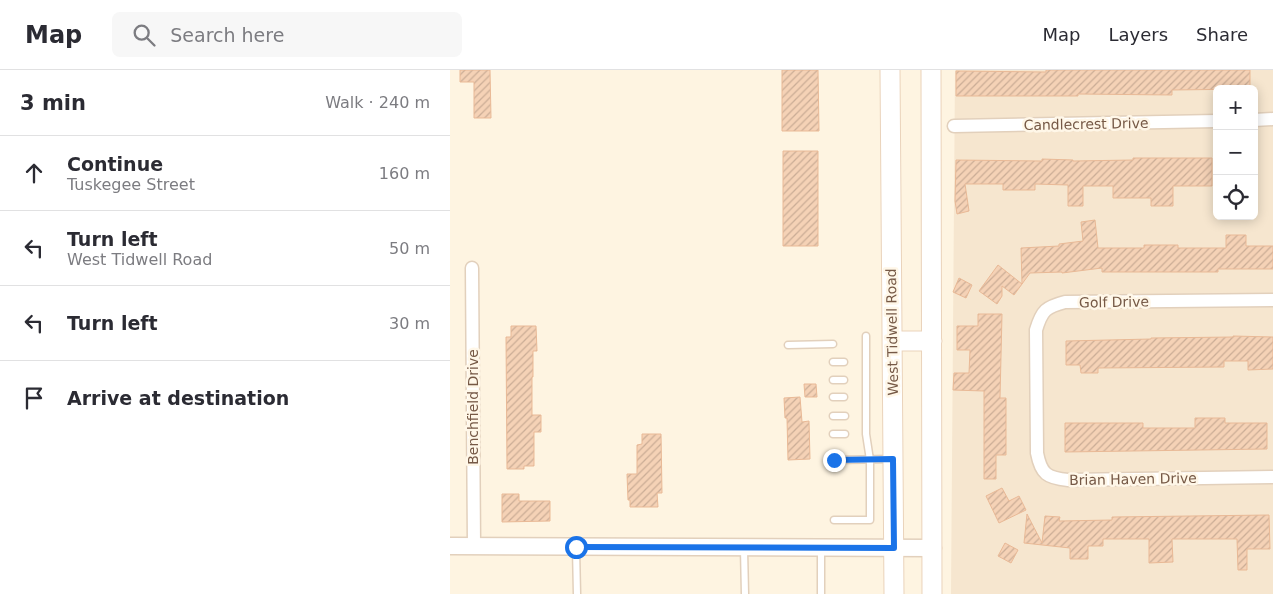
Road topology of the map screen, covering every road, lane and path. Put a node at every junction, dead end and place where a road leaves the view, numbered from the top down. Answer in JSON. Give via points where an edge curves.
{"nodes":[{"id":1,"x":890,"y":70,"type":"edge"},
{"id":2,"x":931,"y":70,"type":"edge"},
{"id":3,"x":1273,"y":119,"type":"edge"},
{"id":4,"x":1258,"y":120,"type":"edge"},
{"id":5,"x":1213,"y":121,"type":"edge"},
{"id":6,"x":954,"y":126,"type":"dead end"},
{"id":7,"x":472,"y":268,"type":"dead end"},
{"id":8,"x":1273,"y":300,"type":"edge"},
{"id":9,"x":866,"y":336,"type":"dead end"},
{"id":10,"x":892,"y":341,"type":"junction"},
{"id":11,"x":932,"y":341,"type":"junction"},
{"id":12,"x":788,"y":344,"type":"dead end"},
{"id":13,"x":833,"y":344,"type":"dead end"},
{"id":14,"x":866,"y":361,"type":"junction"},
{"id":15,"x":833,"y":362,"type":"dead end"},
{"id":16,"x":844,"y":362,"type":"dead end"},
{"id":17,"x":857,"y":362,"type":"dead end"},
{"id":18,"x":833,"y":380,"type":"dead end"},
{"id":19,"x":844,"y":380,"type":"dead end"},
{"id":20,"x":1037,"y":395,"type":"joint"},
{"id":21,"x":833,"y":397,"type":"dead end"},
{"id":22,"x":844,"y":397,"type":"dead end"},
{"id":23,"x":833,"y":416,"type":"dead end"},
{"id":24,"x":845,"y":416,"type":"dead end"},
{"id":25,"x":833,"y":434,"type":"dead end"},
{"id":26,"x":845,"y":434,"type":"dead end"},
{"id":27,"x":893,"y":459,"type":"junction"},
{"id":28,"x":834,"y":460,"type":"dead end"},
{"id":29,"x":870,"y":460,"type":"junction"},
{"id":30,"x":1273,"y":477,"type":"edge"},
{"id":31,"x":834,"y":520,"type":"dead end"},
{"id":32,"x":450,"y":546,"type":"edge"},
{"id":33,"x":474,"y":546,"type":"junction"},
{"id":34,"x":576,"y":547,"type":"junction"},
{"id":35,"x":744,"y":548,"type":"junction"},
{"id":36,"x":821,"y":548,"type":"junction"},
{"id":37,"x":894,"y":548,"type":"junction"},
{"id":38,"x":933,"y":548,"type":"junction"},
{"id":39,"x":577,"y":594,"type":"edge"},
{"id":40,"x":745,"y":594,"type":"edge"},
{"id":41,"x":821,"y":594,"type":"edge"},
{"id":42,"x":894,"y":594,"type":"edge"},
{"id":43,"x":932,"y":594,"type":"edge"}],
"edges":[{"from":1,"to":10,"type":"main road","name":"West Tidwell Road"},
{"from":2,"to":11,"type":"main road"},
{"from":3,"to":4,"type":"street"},
{"from":5,"to":6,"type":"street","name":"Candlecrest Drive"},
{"from":7,"to":33,"type":"street","name":"Benchfield Drive"},
{"from":8,"to":20,"type":"street","name":"Golf Drive","via":[[1065,302],[1049,306],[1040,315],[1036,330]]},
{"from":9,"to":14,"type":"lane"},
{"from":10,"to":11,"type":"main road"},
{"from":10,"to":27,"type":"main road","name":"West Tidwell Road"},
{"from":11,"to":38,"type":"main road"},
{"from":12,"to":13,"type":"lane"},
{"from":14,"to":17,"type":"lane"},
{"from":14,"to":29,"type":"lane","via":[[862,380],[862,434]]},
{"from":15,"to":16,"type":"lane"},
{"from":18,"to":19,"type":"lane"},
{"from":20,"to":30,"type":"street","name":"Brian Haven Drive","via":[[1037,453],[1046,475],[1056,479]]},
{"from":21,"to":22,"type":"lane"},
{"from":23,"to":24,"type":"lane"},
{"from":25,"to":26,"type":"lane"},
{"from":27,"to":29,"type":"lane"},
{"from":27,"to":37,"type":"main road","name":"West Tidwell Road"},
{"from":28,"to":29,"type":"lane"},
{"from":29,"to":31,"type":"lane","via":[[870,520]]},
{"from":32,"to":33,"type":"street"},
{"from":33,"to":34,"type":"street"},
{"from":34,"to":35,"type":"street"},
{"from":34,"to":39,"type":"lane"},
{"from":35,"to":36,"type":"street"},
{"from":35,"to":40,"type":"lane"},
{"from":36,"to":37,"type":"street"},
{"from":36,"to":41,"type":"lane"},
{"from":37,"to":38,"type":"street"},
{"from":37,"to":42,"type":"main road","name":"West Tidwell Road"},
{"from":38,"to":43,"type":"main road"}]}
